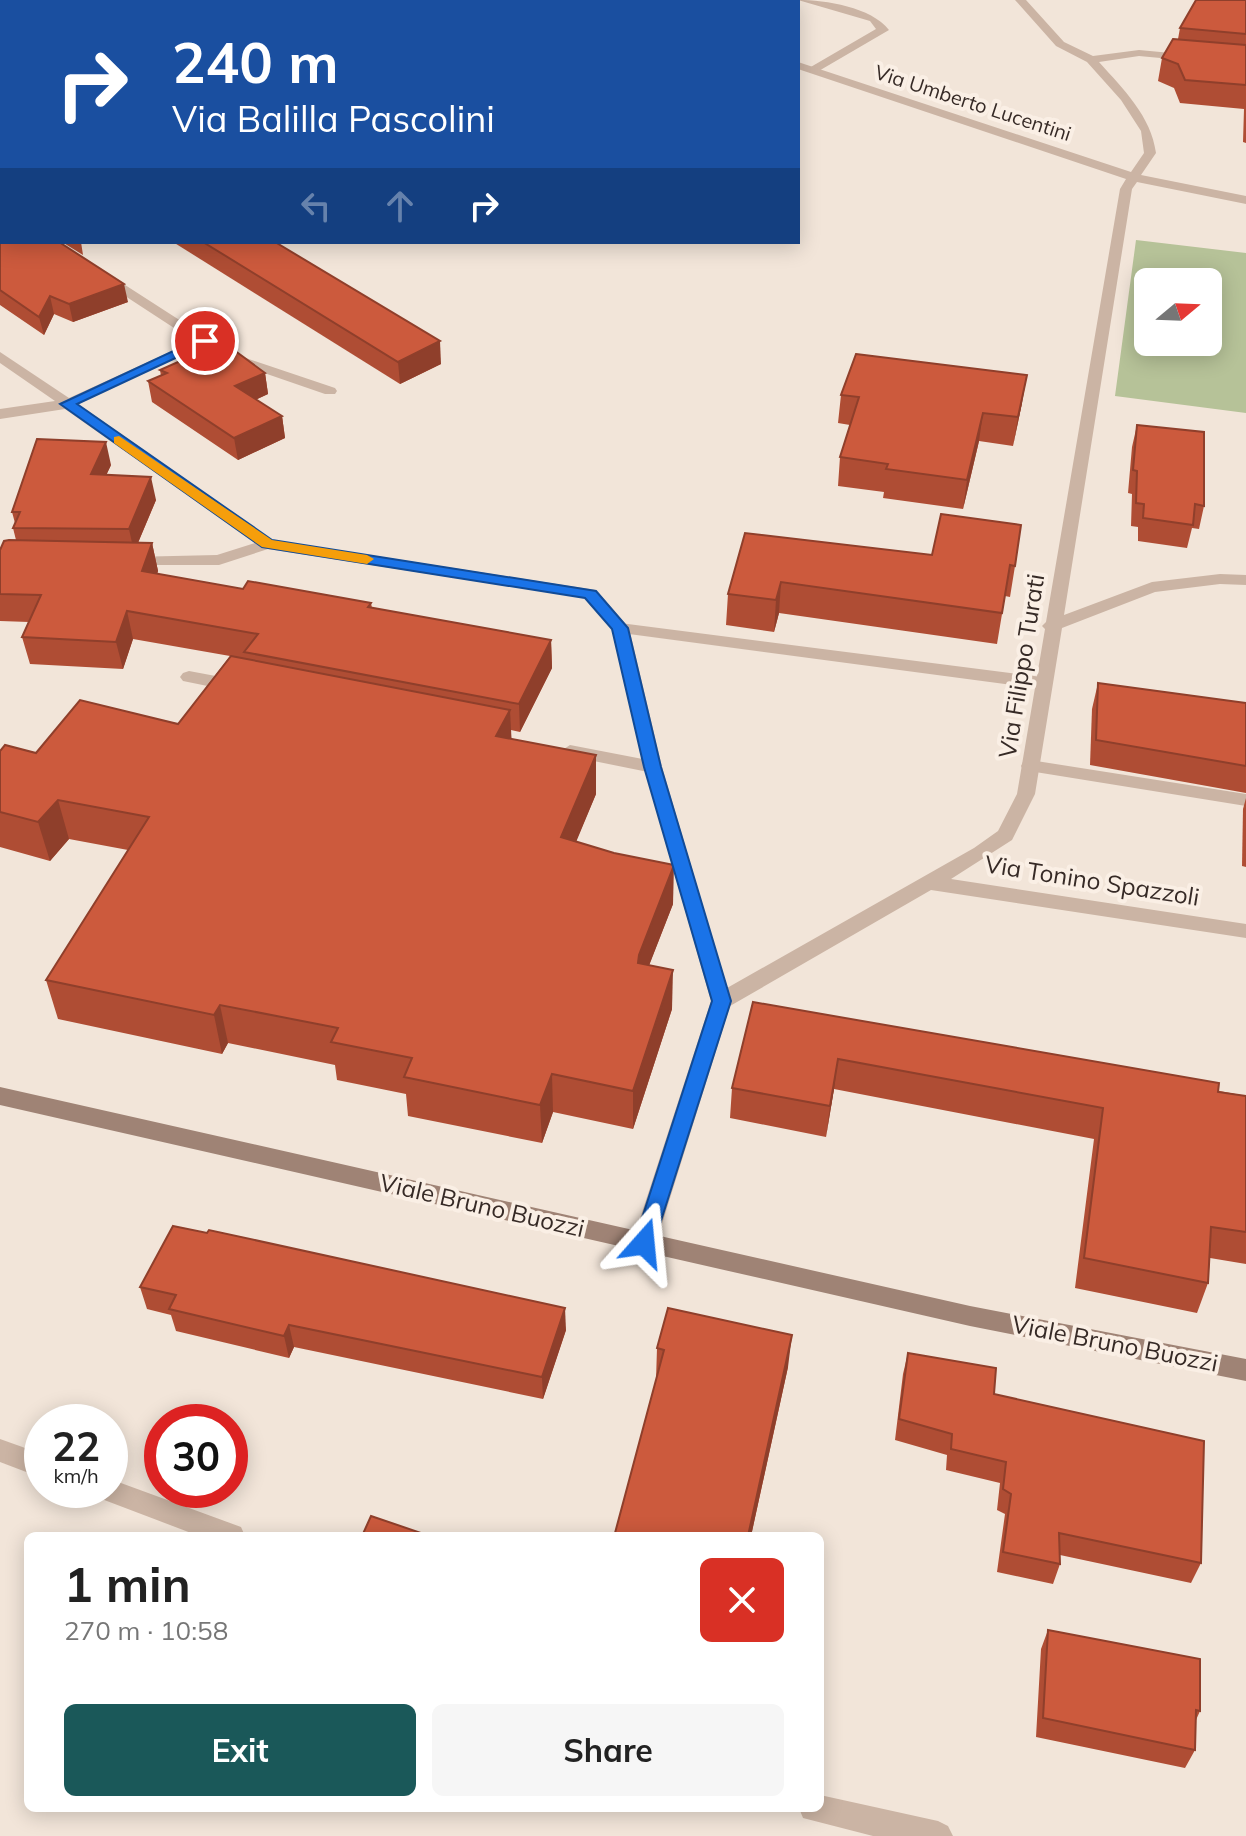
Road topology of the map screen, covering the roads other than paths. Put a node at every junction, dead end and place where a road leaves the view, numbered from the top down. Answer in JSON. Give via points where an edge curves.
{"nodes":[{"id":1,"x":803,"y":0,"type":"edge"},
{"id":2,"x":1020,"y":0,"type":"edge"},
{"id":3,"x":1091,"y":60,"type":"junction"},
{"id":4,"x":1246,"y":63,"type":"edge"},
{"id":5,"x":800,"y":66,"type":"edge"},
{"id":6,"x":813,"y":70,"type":"junction"},
{"id":7,"x":1135,"y":178,"type":"junction"},
{"id":8,"x":1246,"y":200,"type":"edge"},
{"id":9,"x":87,"y":267,"type":"edge"},
{"id":10,"x":205,"y":341,"type":"junction"},
{"id":11,"x":0,"y":356,"type":"edge"},
{"id":12,"x":330,"y":391,"type":"dead end"},
{"id":13,"x":67,"y":404,"type":"junction"},
{"id":14,"x":0,"y":414,"type":"edge"},
{"id":15,"x":267,"y":544,"type":"junction"},
{"id":16,"x":106,"y":561,"type":"edge"},
{"id":17,"x":1246,"y":580,"type":"edge"},
{"id":18,"x":1051,"y":626,"type":"junction"},
{"id":19,"x":620,"y":628,"type":"junction"},
{"id":20,"x":189,"y":677,"type":"dead end"},
{"id":21,"x":1042,"y":683,"type":"junction"},
{"id":22,"x":251,"y":689,"type":"edge"},
{"id":23,"x":545,"y":746,"type":"edge"},
{"id":24,"x":1030,"y":766,"type":"junction"},
{"id":25,"x":653,"y":767,"type":"junction"},
{"id":26,"x":1246,"y":800,"type":"edge"},
{"id":27,"x":930,"y":883,"type":"junction"},
{"id":28,"x":1246,"y":931,"type":"edge"},
{"id":29,"x":721,"y":1001,"type":"junction"},
{"id":30,"x":0,"y":1096,"type":"edge"},
{"id":31,"x":644,"y":1243,"type":"junction"},
{"id":32,"x":1246,"y":1370,"type":"edge"},
{"id":33,"x":0,"y":1450,"type":"edge"},
{"id":34,"x":24,"y":1459,"type":"edge"},
{"id":35,"x":128,"y":1497,"type":"edge"},
{"id":36,"x":221,"y":1532,"type":"edge"},
{"id":37,"x":824,"y":1810,"type":"edge"},
{"id":38,"x":938,"y":1836,"type":"edge"}],
"edges":[{"from":1,"to":6,"type":"street","via":[[874,19],[883,30]]},
{"from":2,"to":3,"type":"street","name":"Via Filippo Turati","via":[[1060,44]]},
{"from":3,"to":4,"type":"street","via":[[1139,53]]},
{"from":3,"to":7,"type":"street","name":"Via Filippo Turati","via":[[1147,131],[1150,153]]},
{"from":5,"to":6,"type":"street","name":"Via Umberto Lucentini"},
{"from":6,"to":7,"type":"street","name":"Via Umberto Lucentini"},
{"from":7,"to":8,"type":"street","name":"Via Umberto Lucentini"},
{"from":7,"to":18,"type":"street","name":"Via Filippo Turati","via":[[1126,189]]},
{"from":9,"to":10,"type":"street"},
{"from":10,"to":12,"type":"street","via":[[258,368]]},
{"from":10,"to":13,"type":"street"},
{"from":11,"to":13,"type":"street"},
{"from":13,"to":14,"type":"street"},
{"from":13,"to":15,"type":"street"},
{"from":15,"to":16,"type":"street","via":[[219,560]]},
{"from":15,"to":19,"type":"street","via":[[590,594]]},
{"from":17,"to":18,"type":"street","via":[[1152,587]]},
{"from":18,"to":21,"type":"street","name":"Via Filippo Turati"},
{"from":19,"to":21,"type":"street"},
{"from":19,"to":25,"type":"street"},
{"from":20,"to":22,"type":"street"},
{"from":21,"to":24,"type":"street","name":"Via Filippo Turati"},
{"from":23,"to":25,"type":"street"},
{"from":24,"to":26,"type":"street"},
{"from":24,"to":27,"type":"street","name":"Via Filippo Turati","via":[[1026,794],[1005,835]]},
{"from":25,"to":29,"type":"street"},
{"from":27,"to":28,"type":"street","name":"Via Tonino Spazzoli"},
{"from":27,"to":29,"type":"street","name":"Via Filippo Turati"},
{"from":29,"to":31,"type":"street"},
{"from":30,"to":31,"type":"main road","name":"Viale Bruno Buozzi"},
{"from":31,"to":32,"type":"main road","name":"Viale Bruno Buozzi","via":[[970,1316]]},
{"from":33,"to":34,"type":"street"},
{"from":35,"to":36,"type":"street"},
{"from":37,"to":38,"type":"street"}]}
